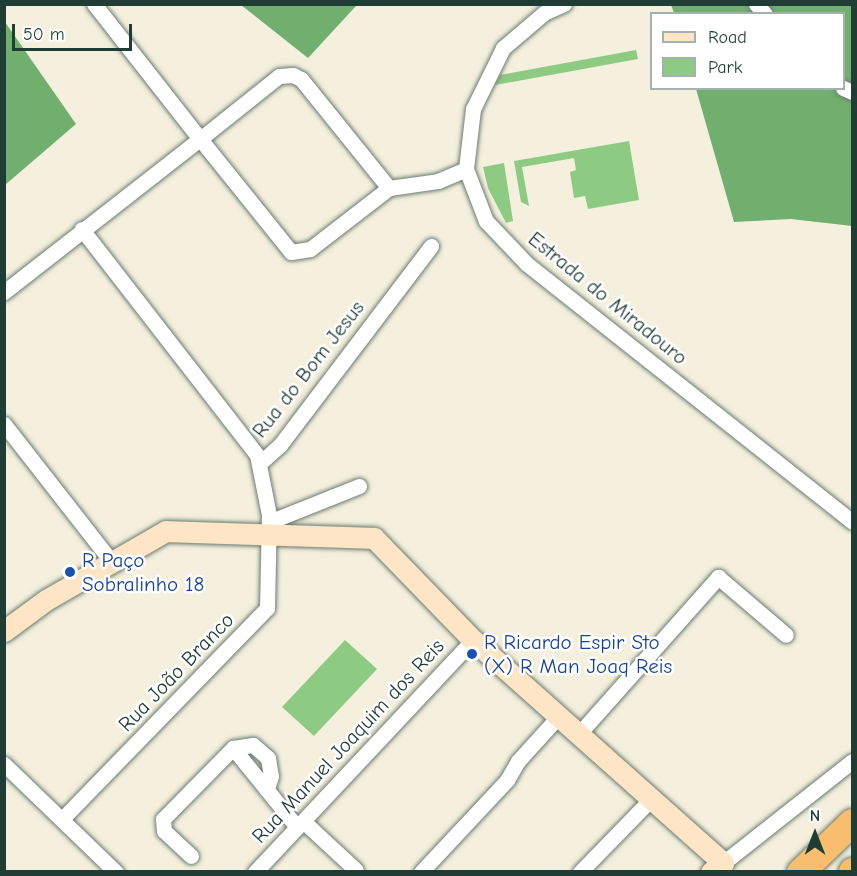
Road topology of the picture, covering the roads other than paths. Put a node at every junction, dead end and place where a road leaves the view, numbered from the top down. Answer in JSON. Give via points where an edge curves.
{"nodes":[{"id":1,"x":94,"y":4,"type":"edge"},
{"id":2,"x":564,"y":4,"type":"edge"},
{"id":3,"x":200,"y":139,"type":"junction"},
{"id":4,"x":466,"y":170,"type":"junction"},
{"id":5,"x":389,"y":188,"type":"junction"},
{"id":6,"x":82,"y":230,"type":"junction"},
{"id":7,"x":431,"y":246,"type":"dead end"},
{"id":8,"x":4,"y":291,"type":"edge"},
{"id":9,"x":4,"y":424,"type":"edge"},
{"id":10,"x":260,"y":463,"type":"junction"},
{"id":11,"x":359,"y":486,"type":"dead end"},
{"id":12,"x":852,"y":522,"type":"edge"},
{"id":13,"x":270,"y":527,"type":"junction"},
{"id":14,"x":111,"y":561,"type":"junction"},
{"id":15,"x":4,"y":631,"type":"edge"},
{"id":16,"x":786,"y":635,"type":"dead end"},
{"id":17,"x":473,"y":640,"type":"junction"},
{"id":18,"x":557,"y":718,"type":"junction"},
{"id":19,"x":577,"y":736,"type":"junction"},
{"id":20,"x":852,"y":761,"type":"edge"},
{"id":21,"x":4,"y":764,"type":"edge"},
{"id":22,"x":649,"y":801,"type":"junction"},
{"id":23,"x":62,"y":819,"type":"junction"},
{"id":24,"x":852,"y":822,"type":"edge"},
{"id":25,"x":300,"y":824,"type":"junction"},
{"id":26,"x":191,"y":856,"type":"dead end"},
{"id":27,"x":717,"y":867,"type":"edge"},
{"id":28,"x":356,"y":870,"type":"dead end"},
{"id":29,"x":116,"y":872,"type":"edge"},
{"id":30,"x":255,"y":872,"type":"edge"},
{"id":31,"x":421,"y":872,"type":"edge"},
{"id":32,"x":580,"y":872,"type":"edge"},
{"id":33,"x":800,"y":872,"type":"edge"}],
"edges":[{"from":1,"to":3,"type":"street"},
{"from":2,"to":4,"type":"street","name":"Estrada do Miradouro","via":[[544,13],[503,48],[473,109]]},
{"from":3,"to":5,"type":"street","via":[[279,76],[293,75],[301,79]]},
{"from":3,"to":5,"type":"street","via":[[291,252],[310,249]]},
{"from":3,"to":6,"type":"street"},
{"from":4,"to":5,"type":"street","via":[[438,181]]},
{"from":4,"to":12,"type":"street","name":"Estrada do Miradouro","via":[[486,221],[527,264]]},
{"from":6,"to":8,"type":"street"},
{"from":6,"to":10,"type":"street","via":[[248,441]]},
{"from":7,"to":10,"type":"street","name":"Rua do Bom Jesus","via":[[280,445]]},
{"from":9,"to":14,"type":"street"},
{"from":10,"to":13,"type":"street","name":"Rua do Bom Jesus"},
{"from":11,"to":13,"type":"street"},
{"from":13,"to":14,"type":"street","via":[[166,531]]},
{"from":13,"to":17,"type":"street","via":[[375,538]]},
{"from":13,"to":23,"type":"street","name":"Rua João Branco","via":[[267,608]]},
{"from":14,"to":15,"type":"street"},
{"from":16,"to":19,"type":"street","via":[[718,577]]},
{"from":17,"to":18,"type":"street"},
{"from":17,"to":25,"type":"street","name":"Rua Manuel Joaquim dos Reis"},
{"from":18,"to":19,"type":"street"},
{"from":18,"to":31,"type":"street","via":[[518,761],[507,780]]},
{"from":19,"to":22,"type":"street"},
{"from":20,"to":27,"type":"street"},
{"from":21,"to":23,"type":"street"},
{"from":22,"to":27,"type":"street"},
{"from":22,"to":32,"type":"street"},
{"from":23,"to":29,"type":"street"},
{"from":24,"to":33,"type":"highway"},
{"from":25,"to":26,"type":"street","via":[[267,789],[271,776],[268,758],[253,745],[233,748],[164,819],[164,831]]},
{"from":25,"to":28,"type":"street"},
{"from":25,"to":30,"type":"street","name":"Rua Manuel Joaquim dos Reis"}]}
